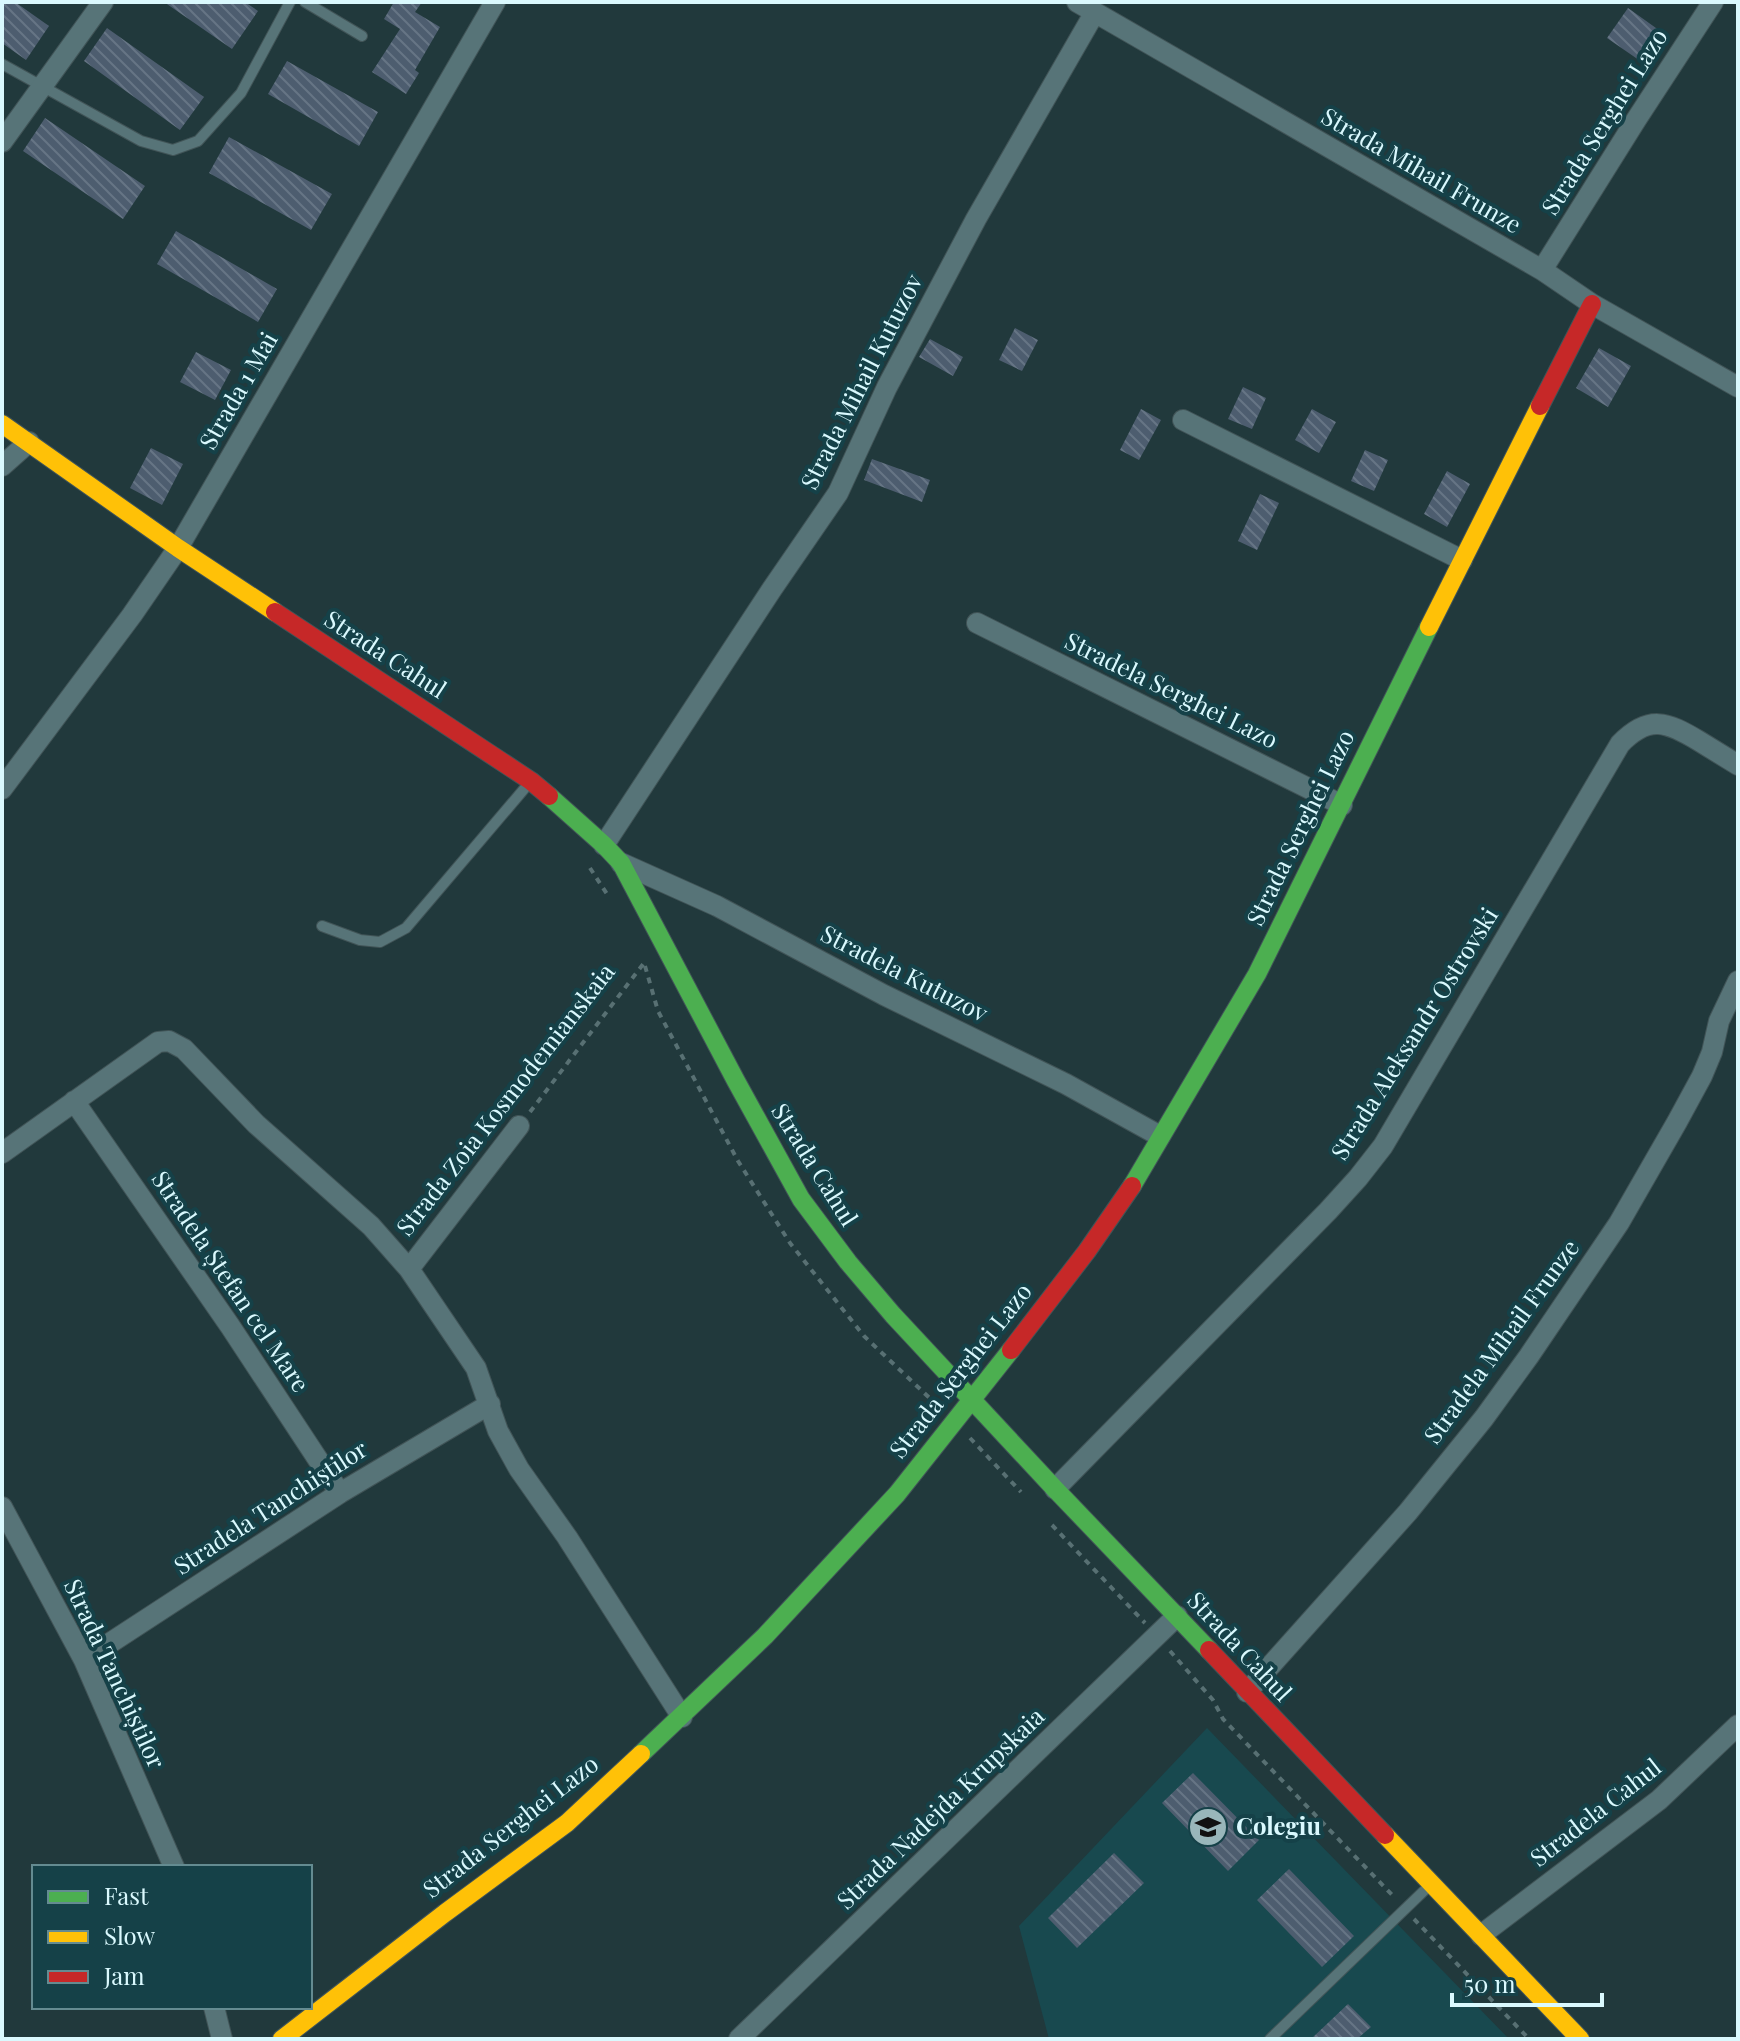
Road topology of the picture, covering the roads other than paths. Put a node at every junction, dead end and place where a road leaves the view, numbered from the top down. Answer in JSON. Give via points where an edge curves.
{"nodes":[{"id":1,"x":103,"y":2,"type":"edge"},
{"id":2,"x":290,"y":2,"type":"edge"},
{"id":3,"x":305,"y":2,"type":"edge"},
{"id":4,"x":495,"y":2,"type":"edge"},
{"id":5,"x":1713,"y":2,"type":"edge"},
{"id":6,"x":1086,"y":7,"type":"edge"},
{"id":7,"x":362,"y":36,"type":"dead end"},
{"id":8,"x":2,"y":64,"type":"edge"},
{"id":9,"x":43,"y":86,"type":"junction"},
{"id":10,"x":2,"y":142,"type":"edge"},
{"id":11,"x":1542,"y":270,"type":"junction"},
{"id":12,"x":1592,"y":304,"type":"junction"},
{"id":13,"x":1738,"y":387,"type":"edge"},
{"id":14,"x":1183,"y":420,"type":"dead end"},
{"id":15,"x":2,"y":424,"type":"edge"},
{"id":16,"x":29,"y":442,"type":"junction"},
{"id":17,"x":2,"y":466,"type":"edge"},
{"id":18,"x":178,"y":548,"type":"junction"},
{"id":19,"x":1462,"y":560,"type":"junction"},
{"id":20,"x":977,"y":623,"type":"dead end"},
{"id":21,"x":1738,"y":765,"type":"edge"},
{"id":22,"x":531,"y":781,"type":"junction"},
{"id":23,"x":2,"y":789,"type":"edge"},
{"id":24,"x":1342,"y":805,"type":"junction"},
{"id":25,"x":604,"y":845,"type":"junction"},
{"id":26,"x":621,"y":863,"type":"junction"},
{"id":27,"x":322,"y":926,"type":"dead end"},
{"id":28,"x":1738,"y":981,"type":"edge"},
{"id":29,"x":74,"y":1101,"type":"junction"},
{"id":30,"x":519,"y":1126,"type":"road end"},
{"id":31,"x":1160,"y":1136,"type":"junction"},
{"id":32,"x":2,"y":1153,"type":"edge"},
{"id":33,"x":409,"y":1269,"type":"junction"},
{"id":34,"x":972,"y":1400,"type":"junction"},
{"id":35,"x":490,"y":1404,"type":"junction"},
{"id":36,"x":1055,"y":1489,"type":"junction"},
{"id":37,"x":340,"y":1493,"type":"junction"},
{"id":38,"x":2,"y":1507,"type":"edge"},
{"id":39,"x":1177,"y":1616,"type":"junction"},
{"id":40,"x":84,"y":1660,"type":"junction"},
{"id":41,"x":1247,"y":1692,"type":"junction"},
{"id":42,"x":682,"y":1717,"type":"junction"},
{"id":43,"x":1738,"y":1725,"type":"edge"},
{"id":44,"x":173,"y":1865,"type":"edge"},
{"id":45,"x":1432,"y":1884,"type":"junction"},
{"id":46,"x":1481,"y":1935,"type":"junction"},
{"id":47,"x":214,"y":2009,"type":"edge"},
{"id":48,"x":222,"y":2039,"type":"edge"},
{"id":49,"x":282,"y":2039,"type":"edge"},
{"id":50,"x":739,"y":2039,"type":"edge"},
{"id":51,"x":1270,"y":2039,"type":"edge"},
{"id":52,"x":1580,"y":2039,"type":"edge"}],
"edges":[{"from":1,"to":9,"type":"street"},
{"from":2,"to":9,"type":"lane","via":[[241,93],[198,141],[173,150],[141,141]]},
{"from":3,"to":7,"type":"lane"},
{"from":4,"to":18,"type":"street","name":"Strada 1 Mai"},
{"from":5,"to":11,"type":"street","name":"Strada Serghei Lazo"},
{"from":6,"to":11,"type":"street","name":"Strada Mihail Frunze"},
{"from":6,"to":25,"type":"street","name":"Strada Mihail Kutuzov","via":[[887,387],[838,493]]},
{"from":8,"to":9,"type":"lane"},
{"from":9,"to":10,"type":"street"},
{"from":11,"to":12,"type":"street","name":"Strada Mihail Frunze"},
{"from":12,"to":13,"type":"street","name":"Strada Mihail Frunze"},
{"from":12,"to":19,"type":"main road","name":"Strada Serghei Lazo"},
{"from":14,"to":19,"type":"street"},
{"from":15,"to":16,"type":"main road","name":"Strada Cahul"},
{"from":16,"to":17,"type":"street"},
{"from":16,"to":18,"type":"main road","name":"Strada Cahul"},
{"from":18,"to":22,"type":"main road","name":"Strada Cahul"},
{"from":18,"to":23,"type":"street","name":"Strada 1 Mai"},
{"from":19,"to":24,"type":"main road","name":"Strada Serghei Lazo"},
{"from":20,"to":24,"type":"street","name":"Stradela Serghei Lazo"},
{"from":21,"to":36,"type":"street","name":"Strada Aleksandr Ostrovski","via":[[1675,726],[1644,726],[1620,744],[1383,1146],[1328,1211]]},
{"from":22,"to":25,"type":"main road","name":"Strada Cahul"},
{"from":22,"to":27,"type":"lane","via":[[406,928],[380,942]]},
{"from":24,"to":31,"type":"main road","name":"Strada Serghei Lazo","via":[[1257,974]]},
{"from":25,"to":26,"type":"main road","name":"Strada Cahul"},
{"from":26,"to":31,"type":"street","name":"Stradela Kutuzov","via":[[717,906]]},
{"from":26,"to":34,"type":"main road","name":"Strada Cahul","via":[[801,1199],[893,1315]]},
{"from":28,"to":41,"type":"street","name":"Stradela Mihail Frunze","via":[[1702,1076],[1677,1122],[1619,1223],[1529,1356],[1408,1512]]},
{"from":29,"to":32,"type":"street"},
{"from":29,"to":33,"type":"street","name":"Strada Zoia Kosmodemianskaia","via":[[158,1042],[169,1041],[184,1049],[256,1124],[371,1226]]},
{"from":29,"to":37,"type":"street","name":"Stradela Ștefan cel Mare"},
{"from":30,"to":33,"type":"street","name":"Strada Zoia Kosmodemianskaia"},
{"from":31,"to":34,"type":"main road","name":"Strada Serghei Lazo","via":[[1087,1251]]},
{"from":33,"to":35,"type":"street","name":"Strada Zoia Kosmodemianskaia","via":[[476,1368]]},
{"from":34,"to":36,"type":"main road","name":"Strada Cahul"},
{"from":34,"to":42,"type":"main road","name":"Strada Serghei Lazo","via":[[897,1494]]},
{"from":35,"to":37,"type":"street","name":"Stradela Tanchiștilor"},
{"from":35,"to":42,"type":"street","name":"Strada Zoia Kosmodemianskaia","via":[[519,1469]]},
{"from":36,"to":39,"type":"main road","name":"Strada Cahul"},
{"from":37,"to":40,"type":"street","name":"Stradela Tanchiștilor"},
{"from":38,"to":40,"type":"street","name":"Strada Tanchiștilor"},
{"from":39,"to":41,"type":"main road","name":"Strada Cahul"},
{"from":39,"to":50,"type":"street","name":"Strada Nadejda Krupskaia"},
{"from":40,"to":44,"type":"street","name":"Strada Tanchiștilor"},
{"from":41,"to":45,"type":"main road","name":"Strada Cahul"},
{"from":42,"to":49,"type":"main road","name":"Strada Serghei Lazo","via":[[567,1823]]},
{"from":43,"to":46,"type":"street","name":"Stradela Cahul","via":[[1659,1800]]},
{"from":45,"to":46,"type":"main road","name":"Strada Cahul"},
{"from":45,"to":51,"type":"lane"},
{"from":46,"to":52,"type":"main road","name":"Strada Cahul"},
{"from":47,"to":48,"type":"street"}]}
